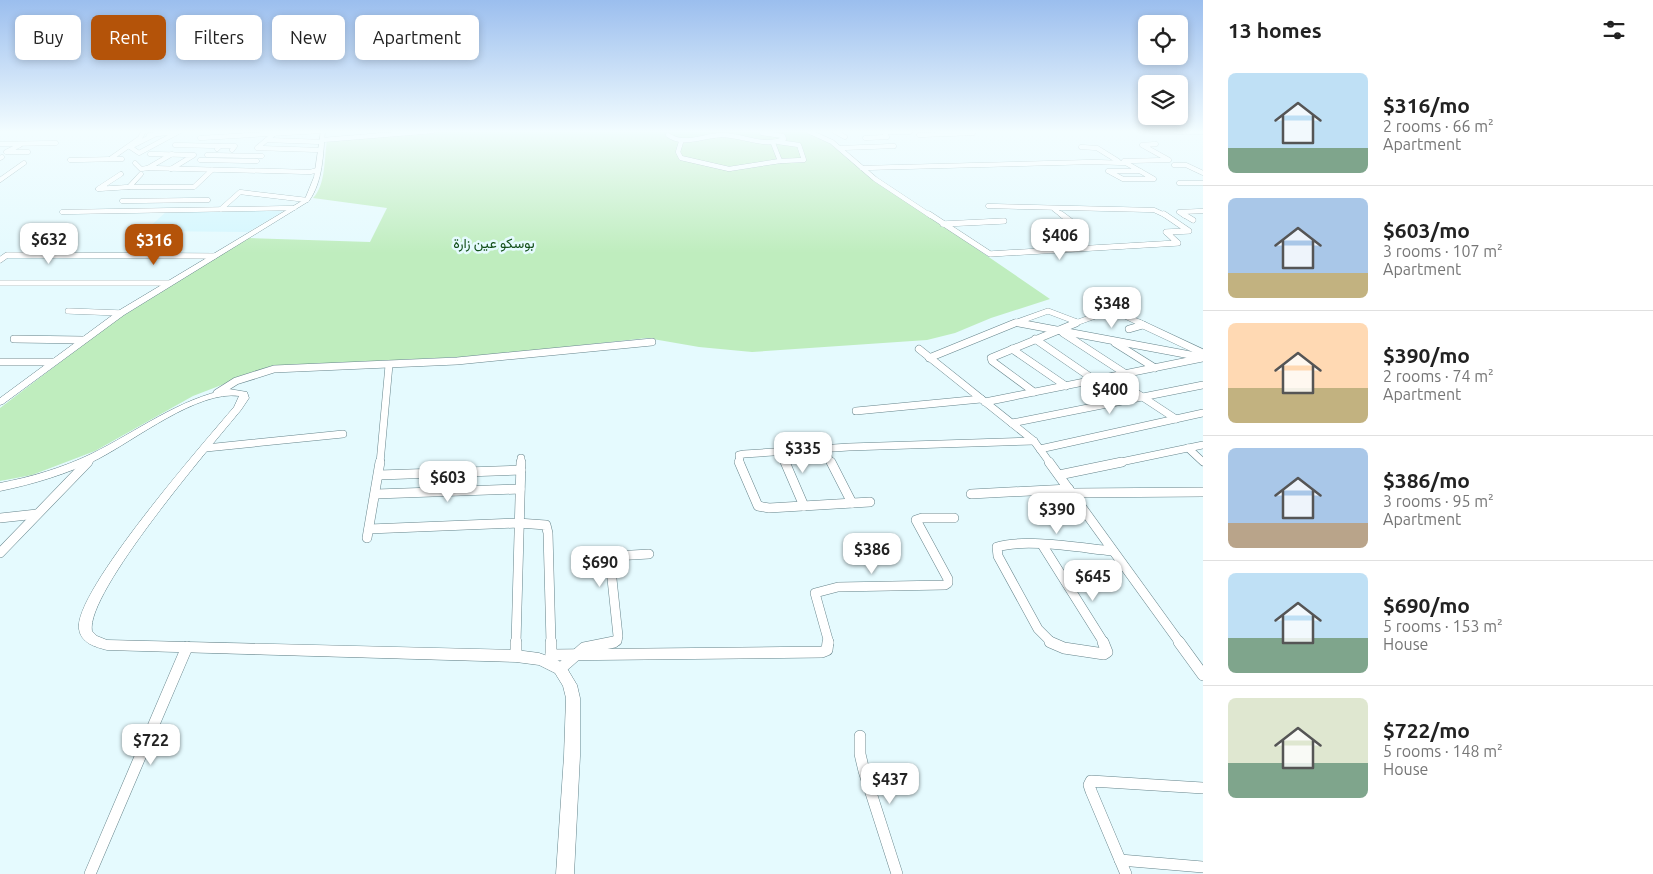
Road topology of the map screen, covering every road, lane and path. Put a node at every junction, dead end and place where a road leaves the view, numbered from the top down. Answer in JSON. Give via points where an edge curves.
{"nodes":[{"id":1,"x":13,"y":172,"type":"edge"},
{"id":2,"x":208,"y":172,"type":"edge"},
{"id":3,"x":298,"y":172,"type":"edge"},
{"id":4,"x":313,"y":172,"type":"edge"},
{"id":5,"x":317,"y":172,"type":"edge"},
{"id":6,"x":866,"y":172,"type":"edge"},
{"id":7,"x":1109,"y":172,"type":"edge"},
{"id":8,"x":1142,"y":172,"type":"edge"},
{"id":9,"x":121,"y":174,"type":"dead end"},
{"id":10,"x":141,"y":174,"type":"dead end"},
{"id":11,"x":1123,"y":179,"type":"junction"},
{"id":12,"x":0,"y":180,"type":"edge"},
{"id":13,"x":1129,"y":182,"type":"dead end"},
{"id":14,"x":1179,"y":183,"type":"dead end"},
{"id":15,"x":1203,"y":183,"type":"edge"},
{"id":16,"x":130,"y":187,"type":"junction"},
{"id":17,"x":184,"y":194,"type":"dead end"},
{"id":18,"x":176,"y":200,"type":"junction"},
{"id":19,"x":208,"y":200,"type":"dead end"},
{"id":20,"x":307,"y":200,"type":"junction"},
{"id":21,"x":122,"y":201,"type":"dead end"},
{"id":22,"x":988,"y":206,"type":"dead end"},
{"id":23,"x":294,"y":208,"type":"junction"},
{"id":24,"x":1053,"y":208,"type":"junction"},
{"id":25,"x":221,"y":209,"type":"junction"},
{"id":26,"x":164,"y":210,"type":"junction"},
{"id":27,"x":1203,"y":211,"type":"edge"},
{"id":28,"x":62,"y":212,"type":"dead end"},
{"id":29,"x":1193,"y":220,"type":"junction"},
{"id":30,"x":1203,"y":220,"type":"edge"},
{"id":31,"x":1004,"y":221,"type":"dead end"},
{"id":32,"x":1178,"y":222,"type":"junction"},
{"id":33,"x":943,"y":224,"type":"junction"},
{"id":34,"x":1080,"y":228,"type":"dead end"},
{"id":35,"x":214,"y":256,"type":"junction"},
{"id":36,"x":0,"y":260,"type":"edge"},
{"id":37,"x":0,"y":283,"type":"edge"},
{"id":38,"x":168,"y":283,"type":"junction"},
{"id":39,"x":68,"y":312,"type":"dead end"},
{"id":40,"x":121,"y":313,"type":"junction"},
{"id":41,"x":1016,"y":322,"type":"junction"},
{"id":42,"x":1077,"y":322,"type":"junction"},
{"id":43,"x":1142,"y":325,"type":"junction"},
{"id":44,"x":1129,"y":330,"type":"dead end"},
{"id":45,"x":1058,"y":331,"type":"junction"},
{"id":46,"x":14,"y":339,"type":"dead end"},
{"id":47,"x":1035,"y":339,"type":"junction"},
{"id":48,"x":83,"y":340,"type":"junction"},
{"id":49,"x":1109,"y":340,"type":"junction"},
{"id":50,"x":652,"y":342,"type":"dead end"},
{"id":51,"x":919,"y":349,"type":"dead end"},
{"id":52,"x":1012,"y":349,"type":"junction"},
{"id":53,"x":1203,"y":353,"type":"edge"},
{"id":54,"x":929,"y":358,"type":"junction"},
{"id":55,"x":1203,"y":358,"type":"edge"},
{"id":56,"x":0,"y":362,"type":"edge"},
{"id":57,"x":53,"y":362,"type":"junction"},
{"id":58,"x":389,"y":365,"type":"junction"},
{"id":59,"x":1156,"y":368,"type":"junction"},
{"id":60,"x":1126,"y":374,"type":"junction"},
{"id":61,"x":1112,"y":377,"type":"junction"},
{"id":62,"x":1096,"y":381,"type":"junction"},
{"id":63,"x":1203,"y":385,"type":"edge"},
{"id":64,"x":1066,"y":386,"type":"junction"},
{"id":65,"x":1034,"y":392,"type":"junction"},
{"id":66,"x":217,"y":393,"type":"junction"},
{"id":67,"x":1143,"y":397,"type":"junction"},
{"id":68,"x":983,"y":401,"type":"junction"},
{"id":69,"x":0,"y":402,"type":"edge"},
{"id":70,"x":856,"y":411,"type":"dead end"},
{"id":71,"x":1203,"y":413,"type":"edge"},
{"id":72,"x":1176,"y":419,"type":"junction"},
{"id":73,"x":1012,"y":424,"type":"junction"},
{"id":74,"x":343,"y":434,"type":"dead end"},
{"id":75,"x":1034,"y":441,"type":"junction"},
{"id":76,"x":1203,"y":445,"type":"edge"},
{"id":77,"x":206,"y":448,"type":"junction"},
{"id":78,"x":1188,"y":448,"type":"junction"},
{"id":79,"x":824,"y":449,"type":"junction"},
{"id":80,"x":1040,"y":449,"type":"junction"},
{"id":81,"x":781,"y":452,"type":"junction"},
{"id":82,"x":94,"y":457,"type":"junction"},
{"id":83,"x":521,"y":458,"type":"dead end"},
{"id":84,"x":1203,"y":462,"type":"edge"},
{"id":85,"x":521,"y":470,"type":"junction"},
{"id":86,"x":379,"y":475,"type":"junction"},
{"id":87,"x":1059,"y":475,"type":"junction"},
{"id":88,"x":0,"y":486,"type":"edge"},
{"id":89,"x":520,"y":489,"type":"junction"},
{"id":90,"x":1070,"y":491,"type":"junction"},
{"id":91,"x":1203,"y":492,"type":"edge"},
{"id":92,"x":376,"y":494,"type":"junction"},
{"id":93,"x":971,"y":494,"type":"dead end"},
{"id":94,"x":870,"y":502,"type":"dead end"},
{"id":95,"x":852,"y":503,"type":"junction"},
{"id":96,"x":804,"y":506,"type":"junction"},
{"id":97,"x":37,"y":514,"type":"junction"},
{"id":98,"x":0,"y":518,"type":"edge"},
{"id":99,"x":954,"y":518,"type":"dead end"},
{"id":100,"x":518,"y":523,"type":"junction"},
{"id":101,"x":1044,"y":546,"type":"junction"},
{"id":102,"x":1113,"y":551,"type":"junction"},
{"id":103,"x":0,"y":554,"type":"edge"},
{"id":104,"x":649,"y":554,"type":"dead end"},
{"id":105,"x":187,"y":647,"type":"junction"},
{"id":106,"x":573,"y":655,"type":"junction"},
{"id":107,"x":516,"y":656,"type":"junction"},
{"id":108,"x":554,"y":662,"type":"junction"},
{"id":109,"x":1203,"y":675,"type":"edge"},
{"id":110,"x":860,"y":736,"type":"dead end"},
{"id":111,"x":1203,"y":788,"type":"edge"},
{"id":112,"x":1120,"y":860,"type":"junction"},
{"id":113,"x":1203,"y":866,"type":"edge"},
{"id":114,"x":90,"y":874,"type":"edge"},
{"id":115,"x":565,"y":874,"type":"edge"},
{"id":116,"x":897,"y":874,"type":"edge"},
{"id":117,"x":1126,"y":874,"type":"edge"}],
"edges":[{"from":1,"to":12,"type":"street"},
{"from":2,"to":16,"type":"street","via":[[194,187]]},
{"from":3,"to":4,"type":"street"},
{"from":5,"to":20,"type":"main road"},
{"from":6,"to":33,"type":"street"},
{"from":7,"to":11,"type":"street"},
{"from":8,"to":11,"type":"street","via":[[1154,178]]},
{"from":9,"to":16,"type":"street","via":[[98,189]]},
{"from":10,"to":16,"type":"street"},
{"from":11,"to":13,"type":"street"},
{"from":14,"to":15,"type":"street"},
{"from":17,"to":18,"type":"street"},
{"from":18,"to":19,"type":"street"},
{"from":18,"to":21,"type":"street"},
{"from":18,"to":26,"type":"street"},
{"from":20,"to":23,"type":"main road"},
{"from":20,"to":25,"type":"street","via":[[240,192]]},
{"from":22,"to":24,"type":"street"},
{"from":23,"to":25,"type":"street"},
{"from":23,"to":35,"type":"main road"},
{"from":24,"to":32,"type":"street","via":[[1154,210]]},
{"from":24,"to":34,"type":"street"},
{"from":25,"to":26,"type":"street"},
{"from":26,"to":28,"type":"street"},
{"from":27,"to":29,"type":"street","via":[[1179,212]]},
{"from":29,"to":30,"type":"street"},
{"from":29,"to":32,"type":"street"},
{"from":31,"to":33,"type":"street"},
{"from":32,"to":33,"type":"street","via":[[1189,230],[1166,232],[1178,243],[994,255]]},
{"from":35,"to":36,"type":"street","via":[[7,255]]},
{"from":35,"to":38,"type":"main road"},
{"from":37,"to":38,"type":"street"},
{"from":38,"to":40,"type":"main road"},
{"from":39,"to":40,"type":"street"},
{"from":40,"to":48,"type":"main road"},
{"from":41,"to":42,"type":"street","via":[[1050,311]]},
{"from":41,"to":45,"type":"street"},
{"from":41,"to":54,"type":"street"},
{"from":42,"to":43,"type":"street","via":[[1112,310]]},
{"from":42,"to":45,"type":"street"},
{"from":43,"to":44,"type":"street"},
{"from":43,"to":53,"type":"street"},
{"from":45,"to":47,"type":"street"},
{"from":45,"to":49,"type":"street"},
{"from":45,"to":60,"type":"street"},
{"from":46,"to":48,"type":"street"},
{"from":47,"to":52,"type":"street"},
{"from":47,"to":62,"type":"street"},
{"from":48,"to":57,"type":"main road"},
{"from":49,"to":55,"type":"street"},
{"from":49,"to":59,"type":"street"},
{"from":50,"to":58,"type":"street"},
{"from":51,"to":54,"type":"street"},
{"from":52,"to":64,"type":"street"},
{"from":52,"to":65,"type":"street","via":[[990,359]]},
{"from":54,"to":68,"type":"street"},
{"from":55,"to":59,"type":"street"},
{"from":56,"to":57,"type":"street"},
{"from":57,"to":69,"type":"main road"},
{"from":58,"to":66,"type":"street","via":[[274,369],[250,376]]},
{"from":58,"to":86,"type":"street"},
{"from":59,"to":60,"type":"street"},
{"from":60,"to":61,"type":"street"},
{"from":61,"to":62,"type":"street"},
{"from":61,"to":67,"type":"street"},
{"from":62,"to":64,"type":"street"},
{"from":63,"to":67,"type":"street"},
{"from":64,"to":65,"type":"street"},
{"from":65,"to":68,"type":"street"},
{"from":66,"to":77,"type":"main road","via":[[238,392],[244,394],[244,398]]},
{"from":66,"to":82,"type":"main road","via":[[179,409]]},
{"from":67,"to":72,"type":"street"},
{"from":67,"to":73,"type":"street"},
{"from":68,"to":70,"type":"street"},
{"from":68,"to":73,"type":"street"},
{"from":71,"to":72,"type":"street"},
{"from":72,"to":80,"type":"street"},
{"from":73,"to":75,"type":"street"},
{"from":74,"to":77,"type":"street"},
{"from":75,"to":79,"type":"street"},
{"from":75,"to":80,"type":"street"},
{"from":76,"to":78,"type":"street"},
{"from":77,"to":105,"type":"main road","via":[[120,555],[90,608],[85,627],[91,640],[107,645]]},
{"from":78,"to":84,"type":"street"},
{"from":78,"to":87,"type":"street"},
{"from":79,"to":81,"type":"street"},
{"from":79,"to":95,"type":"street"},
{"from":80,"to":87,"type":"street"},
{"from":81,"to":96,"type":"street"},
{"from":81,"to":96,"type":"street","via":[[744,454],[738,459],[758,506]]},
{"from":82,"to":88,"type":"main road","via":[[40,477]]},
{"from":82,"to":97,"type":"street"},
{"from":83,"to":85,"type":"street"},
{"from":85,"to":86,"type":"street"},
{"from":85,"to":89,"type":"street"},
{"from":86,"to":92,"type":"street"},
{"from":87,"to":90,"type":"street"},
{"from":89,"to":92,"type":"street"},
{"from":89,"to":100,"type":"street"},
{"from":90,"to":91,"type":"street"},
{"from":90,"to":93,"type":"street"},
{"from":90,"to":102,"type":"street"},
{"from":92,"to":100,"type":"street","via":[[368,533]]},
{"from":94,"to":95,"type":"street"},
{"from":95,"to":96,"type":"street"},
{"from":97,"to":98,"type":"street"},
{"from":97,"to":103,"type":"street"},
{"from":99,"to":106,"type":"street","via":[[916,520],[948,580],[945,585],[854,587],[815,593],[829,644],[822,652]]},
{"from":100,"to":107,"type":"street"},
{"from":100,"to":108,"type":"street","via":[[544,524],[547,528]]},
{"from":101,"to":101,"type":"street","via":[[1000,544],[996,551],[1038,629],[1050,642],[1064,648],[1104,654],[1106,646]]},
{"from":101,"to":102,"type":"street"},
{"from":102,"to":109,"type":"street"},
{"from":104,"to":106,"type":"street","via":[[611,557],[616,642],[584,648]]},
{"from":105,"to":107,"type":"main road"},
{"from":105,"to":114,"type":"street"},
{"from":106,"to":108,"type":"street"},
{"from":106,"to":108,"type":"street"},
{"from":107,"to":108,"type":"main road"},
{"from":108,"to":115,"type":"main road","via":[[570,685],[574,716]]},
{"from":110,"to":116,"type":"street","via":[[858,744],[862,763]]},
{"from":111,"to":112,"type":"street","via":[[1091,781],[1091,791]]},
{"from":112,"to":113,"type":"street"},
{"from":112,"to":117,"type":"street"}]}
